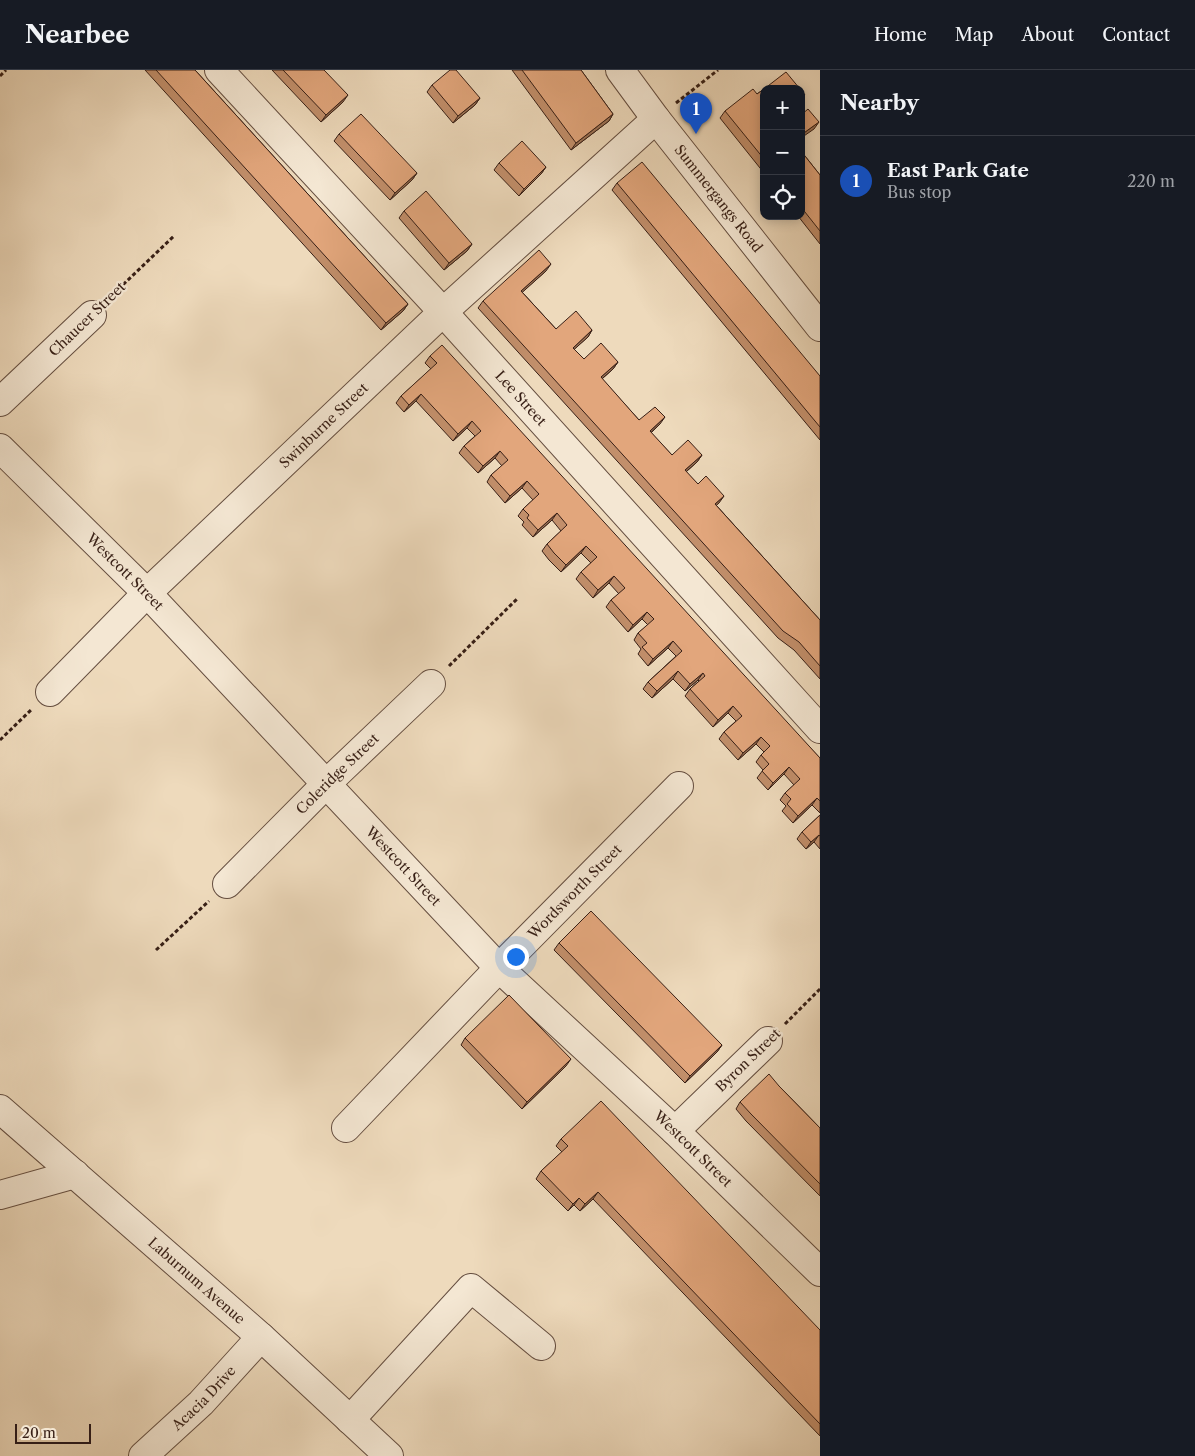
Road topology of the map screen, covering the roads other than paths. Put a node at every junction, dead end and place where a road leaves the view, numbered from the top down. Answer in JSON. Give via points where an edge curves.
{"nodes":[{"id":1,"x":219,"y":70,"type":"edge"},
{"id":2,"x":620,"y":70,"type":"edge"},
{"id":3,"x":656,"y":119,"type":"junction"},
{"id":4,"x":443,"y":312,"type":"junction"},
{"id":5,"x":92,"y":314,"type":"road end"},
{"id":6,"x":820,"y":327,"type":"edge"},
{"id":7,"x":0,"y":402,"type":"edge"},
{"id":8,"x":0,"y":448,"type":"edge"},
{"id":9,"x":147,"y":593,"type":"junction"},
{"id":10,"x":431,"y":684,"type":"road end"},
{"id":11,"x":50,"y":692,"type":"road end"},
{"id":12,"x":820,"y":729,"type":"edge"},
{"id":13,"x":327,"y":783,"type":"junction"},
{"id":14,"x":679,"y":786,"type":"dead end"},
{"id":15,"x":227,"y":884,"type":"road end"},
{"id":16,"x":499,"y":968,"type":"junction"},
{"id":17,"x":768,"y":1041,"type":"road end"},
{"id":18,"x":0,"y":1109,"type":"edge"},
{"id":19,"x":346,"y":1128,"type":"dead end"},
{"id":20,"x":675,"y":1131,"type":"junction"},
{"id":21,"x":75,"y":1174,"type":"junction"},
{"id":22,"x":0,"y":1194,"type":"edge"},
{"id":23,"x":820,"y":1272,"type":"edge"},
{"id":24,"x":262,"y":1337,"type":"junction"},
{"id":25,"x":541,"y":1346,"type":"dead end"},
{"id":26,"x":350,"y":1420,"type":"junction"},
{"id":27,"x":143,"y":1456,"type":"edge"},
{"id":28,"x":389,"y":1456,"type":"edge"}],
"edges":[{"from":1,"to":4,"type":"street","name":"Lee Street"},
{"from":2,"to":3,"type":"street","name":"Summergangs Road"},
{"from":3,"to":4,"type":"street","name":"Swinburne Street"},
{"from":3,"to":6,"type":"street","name":"Summergangs Road"},
{"from":4,"to":9,"type":"street","name":"Swinburne Street"},
{"from":4,"to":12,"type":"street","name":"Lee Street"},
{"from":5,"to":7,"type":"street","name":"Chaucer Street"},
{"from":8,"to":9,"type":"street","name":"Westcott Street"},
{"from":9,"to":11,"type":"street","name":"Swinburne Street"},
{"from":9,"to":13,"type":"street","name":"Westcott Street"},
{"from":10,"to":13,"type":"street","name":"Coleridge Street"},
{"from":13,"to":15,"type":"street","name":"Coleridge Street"},
{"from":13,"to":16,"type":"street","name":"Westcott Street"},
{"from":14,"to":16,"type":"street","name":"Wordsworth Street"},
{"from":16,"to":19,"type":"street","name":"Wordsworth Street"},
{"from":16,"to":20,"type":"street","name":"Westcott Street"},
{"from":17,"to":20,"type":"street","name":"Byron Street"},
{"from":18,"to":21,"type":"street","name":"Laburnum Avenue"},
{"from":20,"to":23,"type":"street","name":"Westcott Street"},
{"from":21,"to":22,"type":"street"},
{"from":21,"to":24,"type":"street","name":"Laburnum Avenue"},
{"from":24,"to":26,"type":"street","name":"Laburnum Avenue"},
{"from":24,"to":27,"type":"street","name":"Acacia Drive","via":[[201,1403]]},
{"from":25,"to":26,"type":"street","via":[[471,1288]]},
{"from":26,"to":28,"type":"street","name":"Laburnum Avenue"}]}
